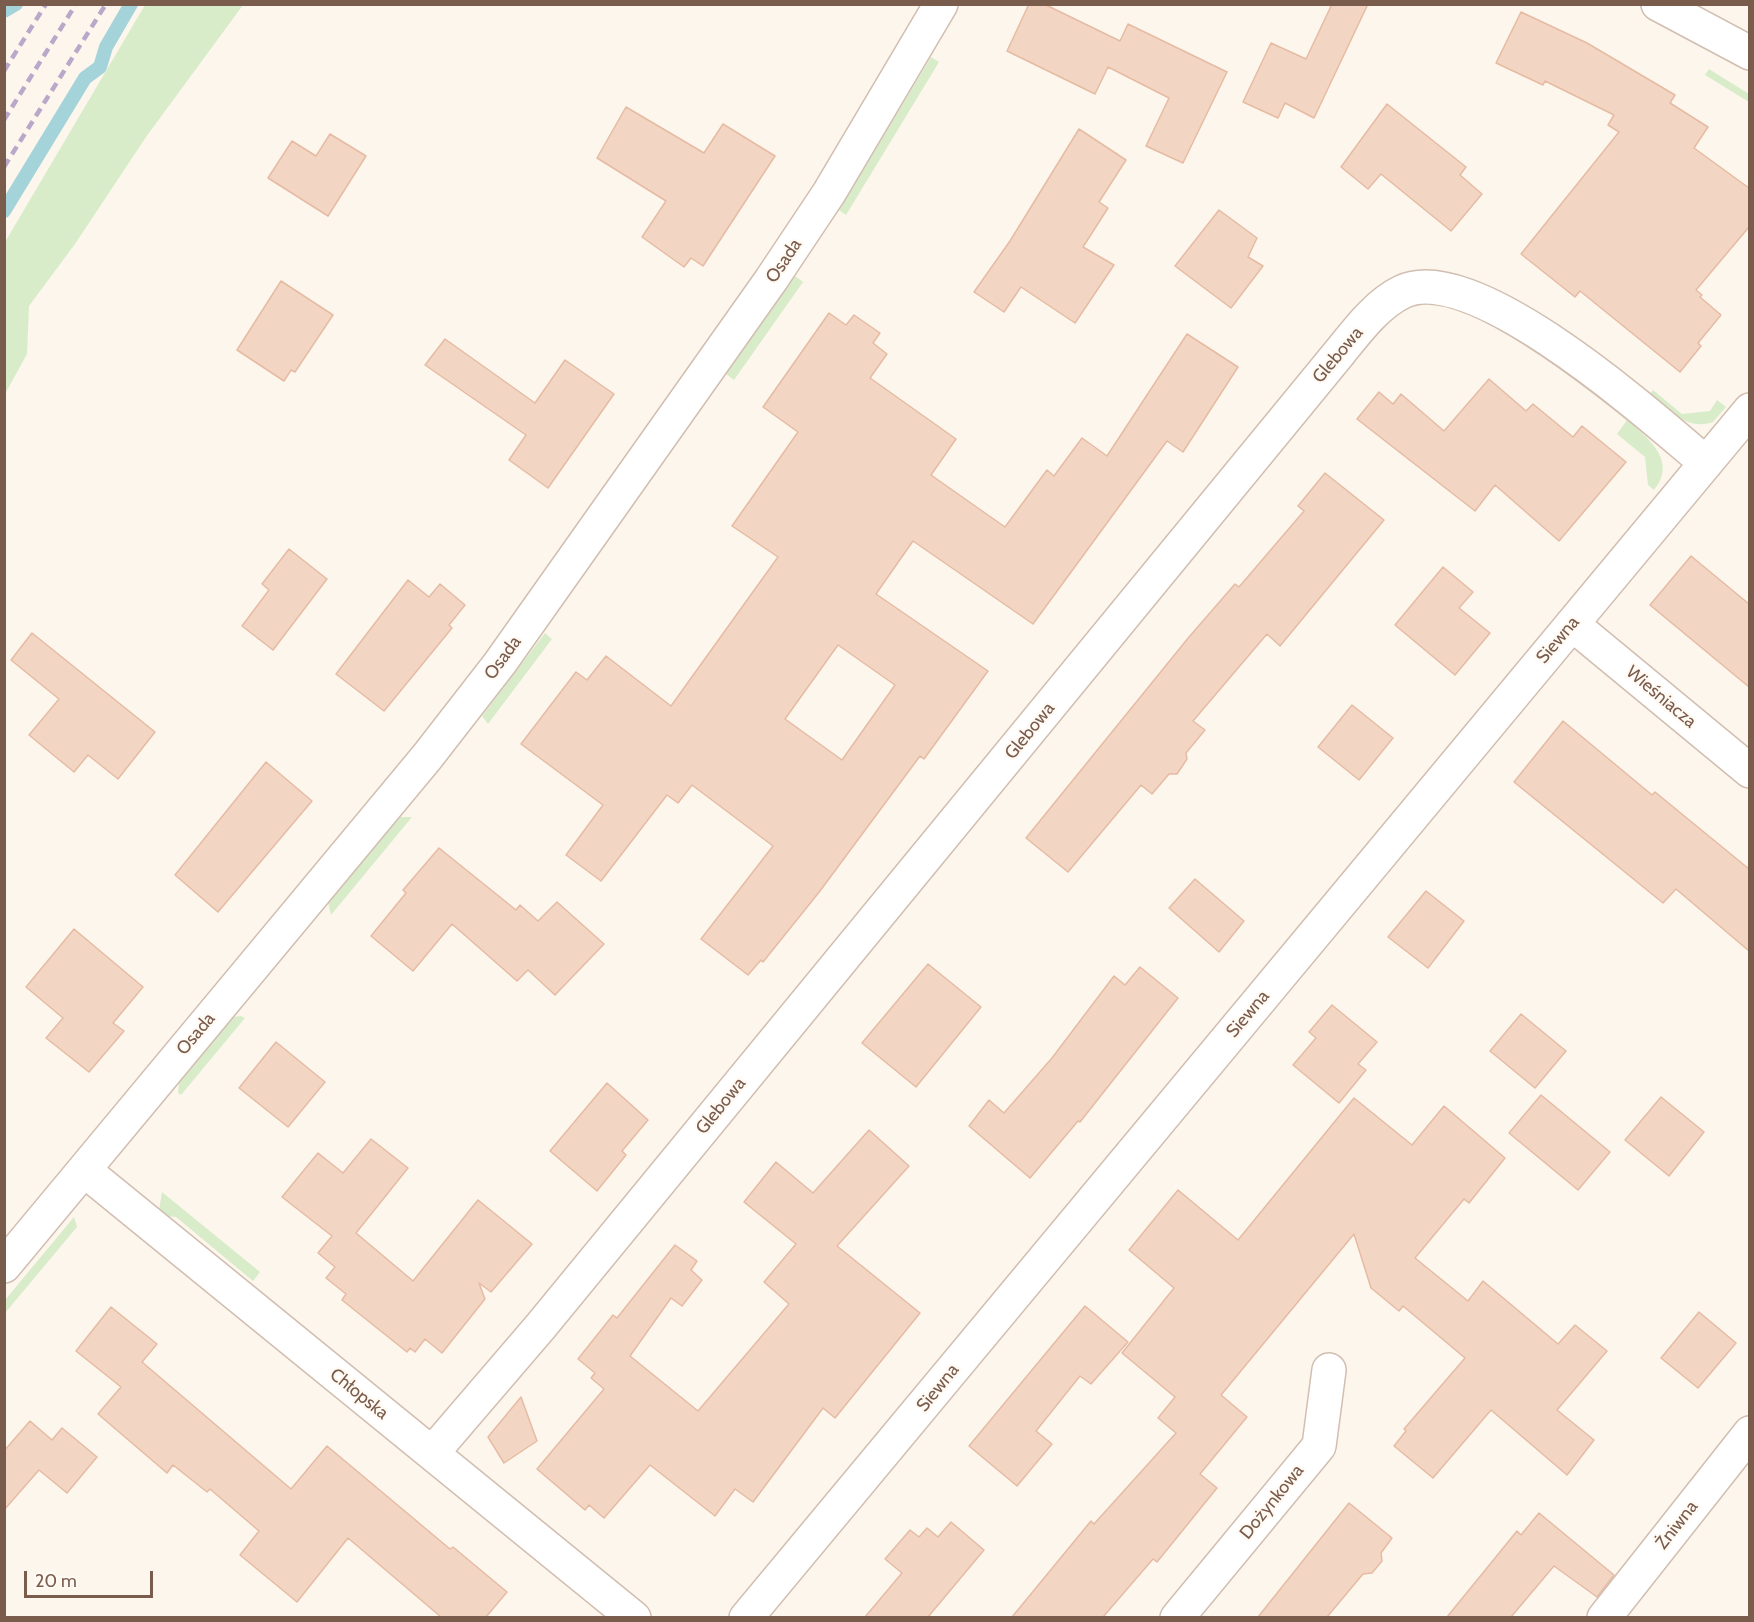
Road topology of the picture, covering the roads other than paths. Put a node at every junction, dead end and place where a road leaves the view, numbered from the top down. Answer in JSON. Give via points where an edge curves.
{"nodes":[{"id":1,"x":941,"y":4,"type":"edge"},
{"id":2,"x":1658,"y":4,"type":"edge"},
{"id":3,"x":1749,"y":53,"type":"edge"},
{"id":4,"x":1749,"y":410,"type":"edge"},
{"id":5,"x":1706,"y":463,"type":"junction"},
{"id":6,"x":1572,"y":624,"type":"junction"},
{"id":7,"x":1749,"y":771,"type":"edge"},
{"id":8,"x":84,"y":1170,"type":"junction"},
{"id":9,"x":4,"y":1266,"type":"edge"},
{"id":10,"x":1329,"y":1370,"type":"dead end"},
{"id":11,"x":1749,"y":1433,"type":"edge"},
{"id":12,"x":433,"y":1452,"type":"junction"},
{"id":13,"x":634,"y":1617,"type":"edge"},
{"id":14,"x":746,"y":1617,"type":"edge"},
{"id":15,"x":1177,"y":1617,"type":"edge"},
{"id":16,"x":1604,"y":1617,"type":"edge"}],
"edges":[{"from":1,"to":8,"type":"street","name":"Osada","via":[[790,251],[500,663],[427,757]]},
{"from":2,"to":3,"type":"street"},
{"from":4,"to":5,"type":"street","name":"Siewna"},
{"from":5,"to":6,"type":"street","name":"Siewna"},
{"from":5,"to":12,"type":"street","name":"Glebowa","via":[[1570,352],[1463,294],[1442,287],[1422,287],[1403,291],[1384,304],[1340,352],[541,1326]]},
{"from":6,"to":7,"type":"street","name":"Wieśniacza"},
{"from":6,"to":14,"type":"street","name":"Siewna"},
{"from":8,"to":9,"type":"street","name":"Osada"},
{"from":8,"to":12,"type":"street","name":"Chłopska"},
{"from":10,"to":15,"type":"street","name":"Dożynkowa","via":[[1318,1446]]},
{"from":11,"to":16,"type":"street","name":"Żniwna"},
{"from":12,"to":13,"type":"street","name":"Chłopska"}]}
